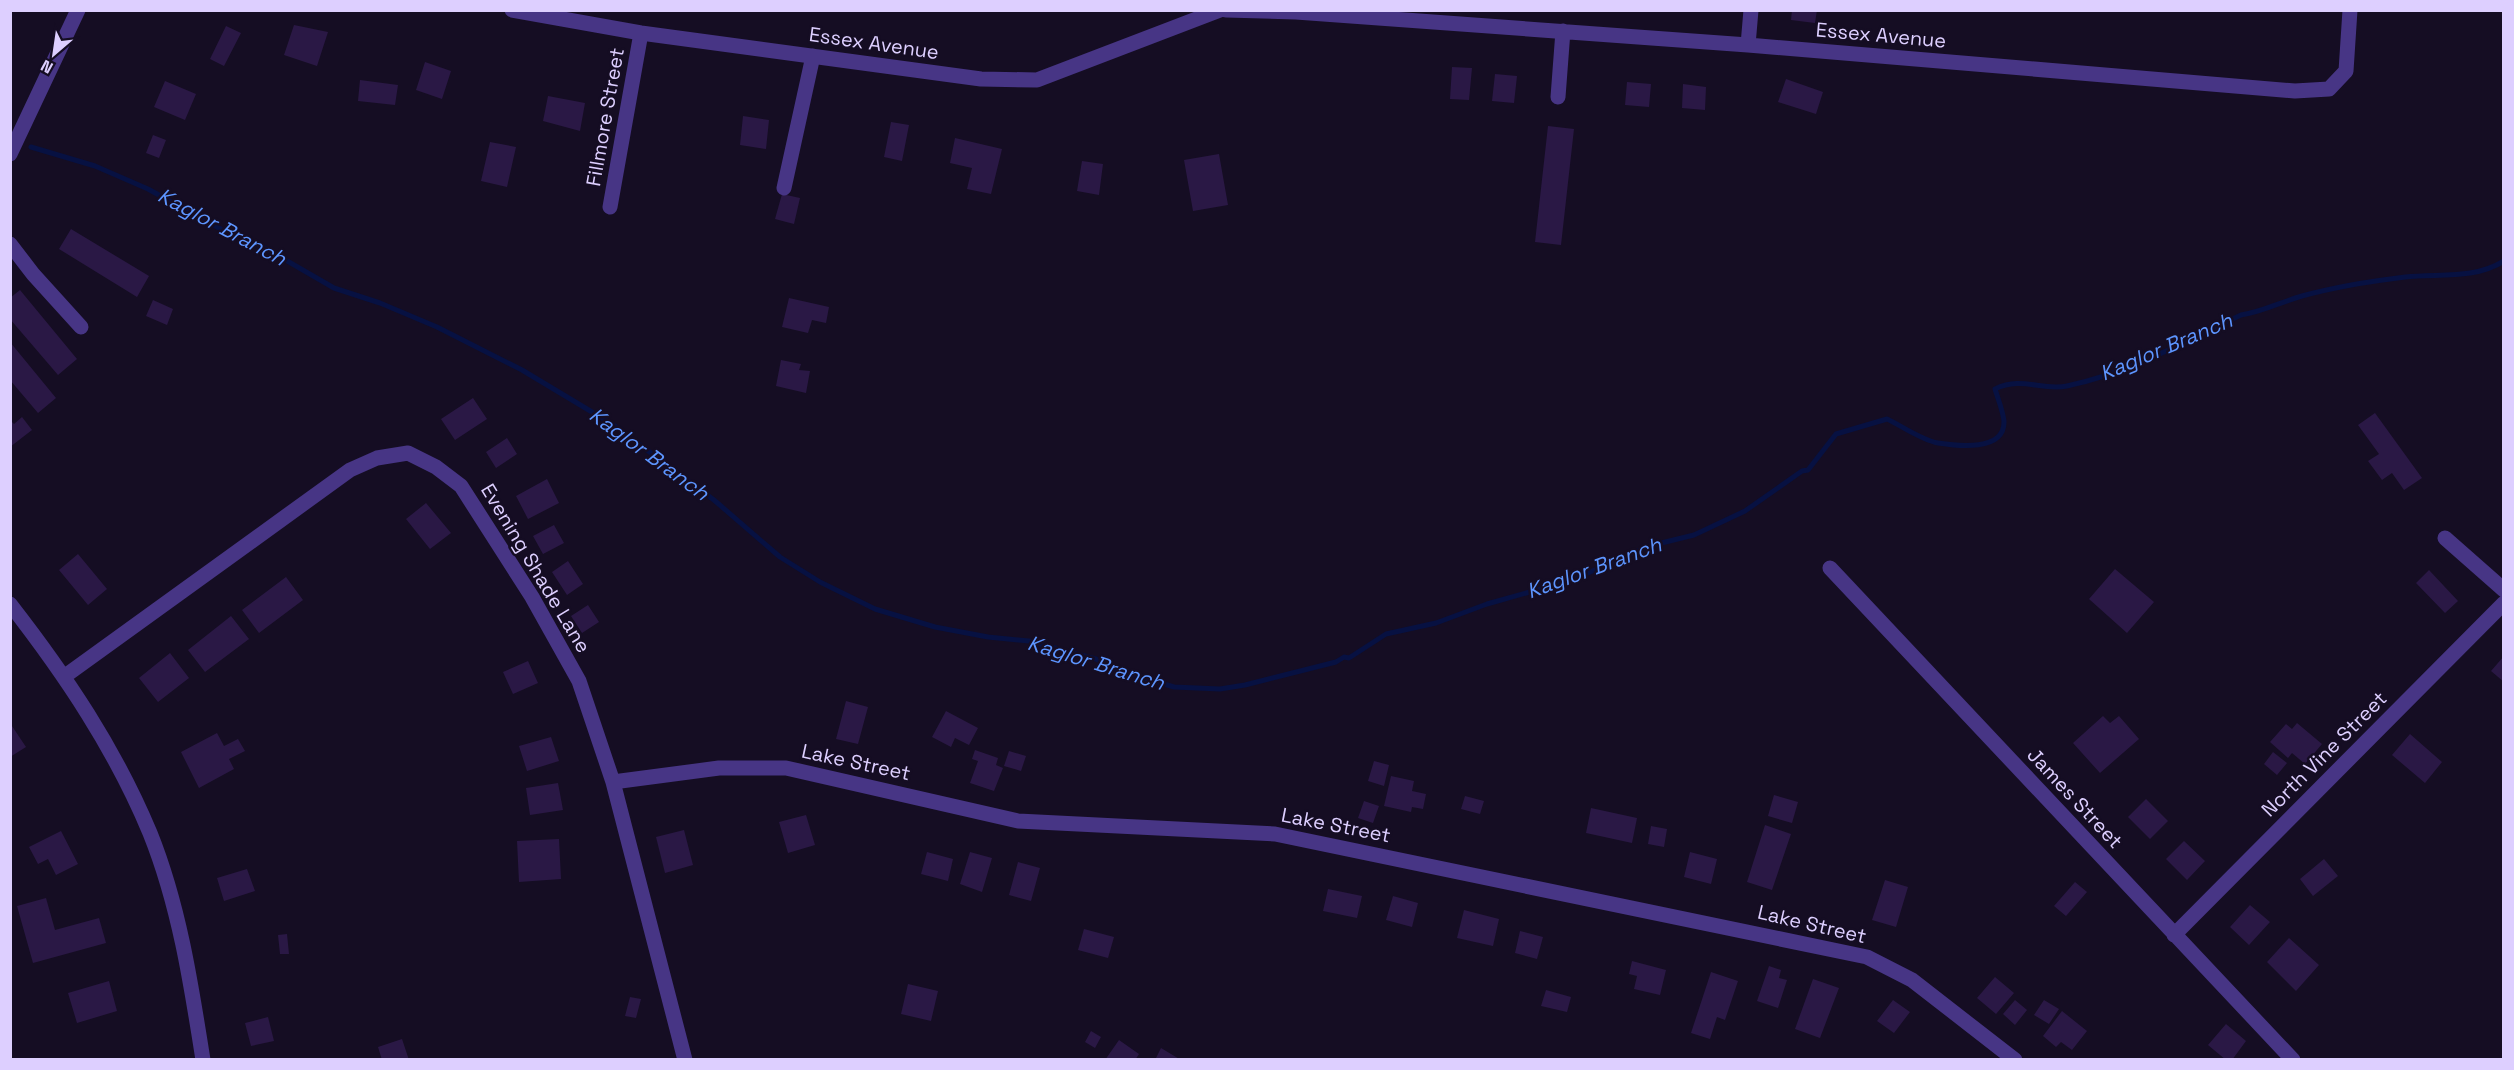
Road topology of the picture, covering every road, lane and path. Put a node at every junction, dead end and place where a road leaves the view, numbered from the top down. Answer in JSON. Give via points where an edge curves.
{"nodes":[{"id":1,"x":512,"y":10,"type":"edge"},
{"id":2,"x":1220,"y":10,"type":"edge"},
{"id":3,"x":1226,"y":10,"type":"edge"},
{"id":4,"x":1751,"y":10,"type":"edge"},
{"id":5,"x":2350,"y":10,"type":"edge"},
{"id":6,"x":75,"y":11,"type":"edge"},
{"id":7,"x":1563,"y":31,"type":"junction"},
{"id":8,"x":641,"y":33,"type":"junction"},
{"id":9,"x":1748,"y":45,"type":"junction"},
{"id":10,"x":813,"y":56,"type":"junction"},
{"id":11,"x":1558,"y":97,"type":"dead end"},
{"id":12,"x":10,"y":154,"type":"edge"},
{"id":13,"x":784,"y":188,"type":"dead end"},
{"id":14,"x":610,"y":207,"type":"dead end"},
{"id":15,"x":10,"y":244,"type":"edge"},
{"id":16,"x":81,"y":327,"type":"dead end"},
{"id":17,"x":2445,"y":538,"type":"dead end"},
{"id":18,"x":1830,"y":568,"type":"dead end"},
{"id":19,"x":2504,"y":590,"type":"edge"},
{"id":20,"x":2504,"y":603,"type":"edge"},
{"id":21,"x":10,"y":604,"type":"edge"},
{"id":22,"x":65,"y":676,"type":"junction"},
{"id":23,"x":613,"y":782,"type":"junction"},
{"id":24,"x":2174,"y":935,"type":"junction"},
{"id":25,"x":203,"y":1059,"type":"edge"},
{"id":26,"x":685,"y":1059,"type":"edge"},
{"id":27,"x":2015,"y":1059,"type":"edge"},
{"id":28,"x":2290,"y":1059,"type":"edge"}],
"edges":[{"from":1,"to":8,"type":"street","name":"Essex Avenue"},
{"from":2,"to":10,"type":"street","name":"Essex Avenue","via":[[1037,80],[981,79]]},
{"from":3,"to":7,"type":"street","name":"Essex Avenue"},
{"from":4,"to":9,"type":"street"},
{"from":5,"to":9,"type":"street","name":"Essex Avenue","via":[[2346,71],[2329,89],[2295,91]]},
{"from":6,"to":12,"type":"street"},
{"from":7,"to":9,"type":"street","name":"Essex Avenue"},
{"from":7,"to":11,"type":"street"},
{"from":8,"to":10,"type":"street","name":"Essex Avenue"},
{"from":8,"to":14,"type":"street","name":"Fillmore Street"},
{"from":10,"to":13,"type":"street"},
{"from":15,"to":16,"type":"street"},
{"from":17,"to":19,"type":"street"},
{"from":18,"to":24,"type":"street","name":"James Street"},
{"from":20,"to":24,"type":"street","name":"North Vine Street"},
{"from":21,"to":22,"type":"street"},
{"from":22,"to":23,"type":"street","name":"Evening Shade Lane","via":[[350,470],[377,458],[408,453],[461,486],[488,525],[579,681]]},
{"from":22,"to":25,"type":"street","via":[[115,759],[156,850],[184,953]]},
{"from":23,"to":26,"type":"street","name":"Evening Shade Lane"},
{"from":23,"to":27,"type":"street","name":"Lake Street","via":[[719,768],[786,768],[1018,821],[1287,836],[1867,957],[1912,980]]},
{"from":24,"to":28,"type":"street","name":"James Street"}]}
